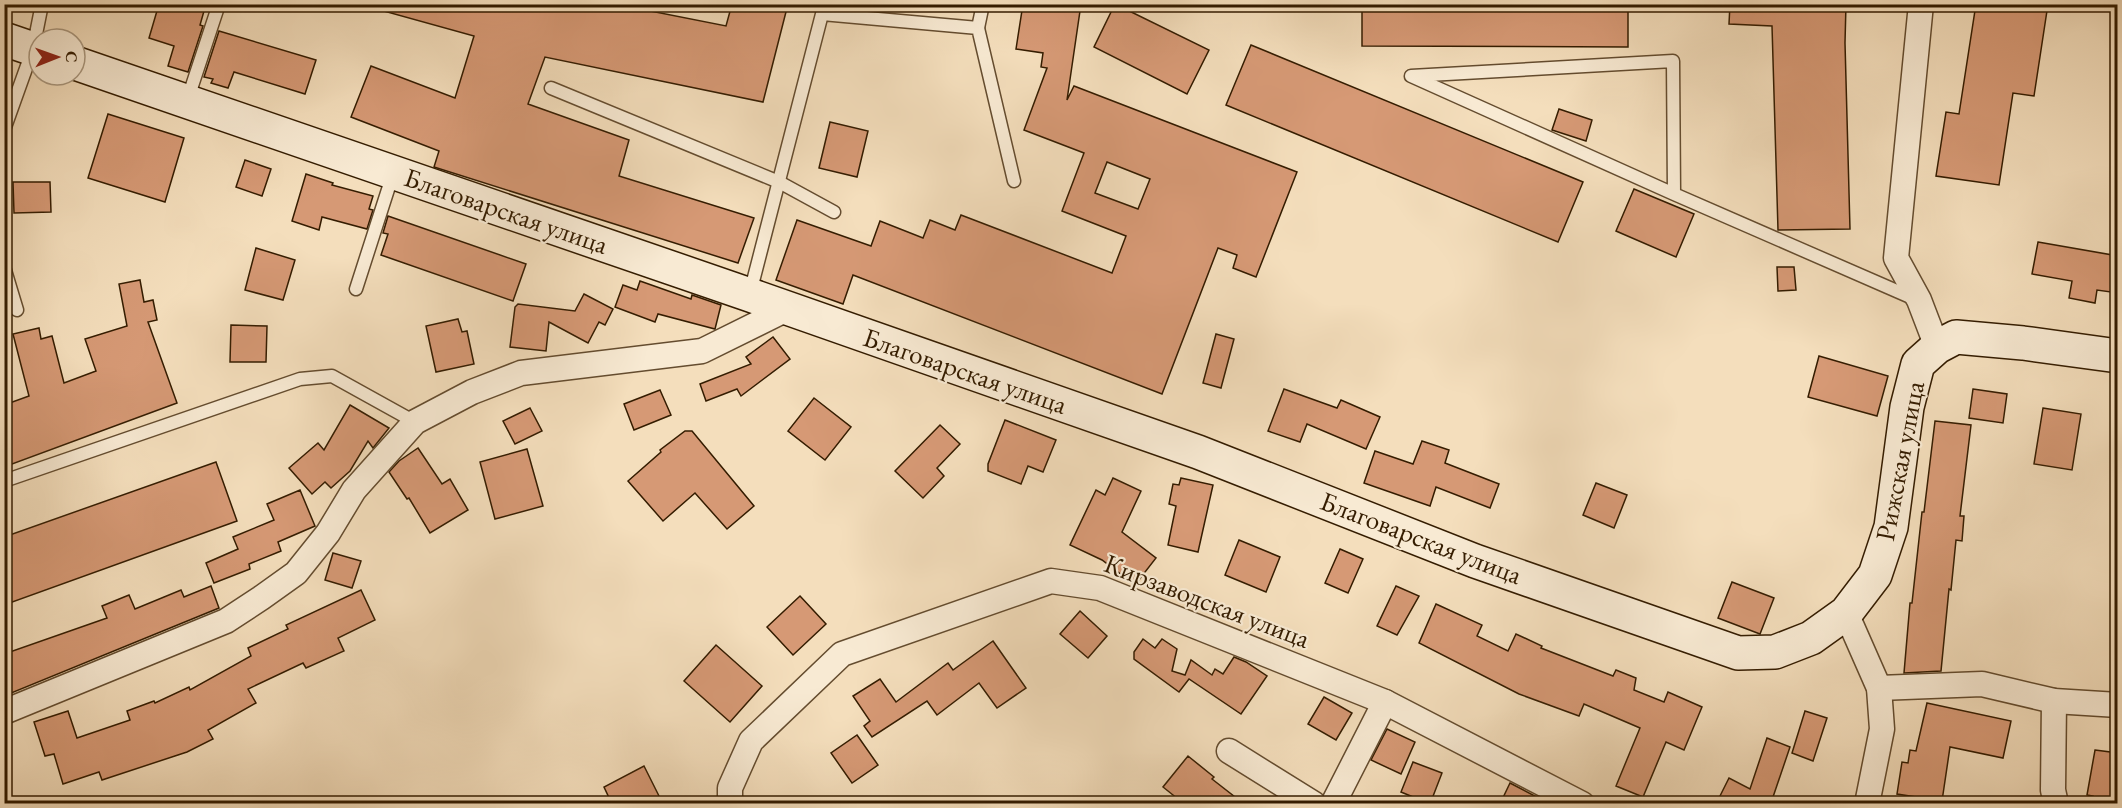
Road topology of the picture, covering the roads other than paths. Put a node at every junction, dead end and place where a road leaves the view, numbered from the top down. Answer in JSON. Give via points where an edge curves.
{"nodes":[{"id":1,"x":42,"y":4,"type":"edge"},
{"id":2,"x":219,"y":4,"type":"edge"},
{"id":3,"x":983,"y":4,"type":"edge"},
{"id":4,"x":1921,"y":4,"type":"edge"},
{"id":5,"x":978,"y":28,"type":"junction"},
{"id":6,"x":26,"y":46,"type":"edge"},
{"id":7,"x":87,"y":67,"type":"edge"},
{"id":8,"x":551,"y":88,"type":"dead end"},
{"id":9,"x":187,"y":102,"type":"junction"},
{"id":10,"x":4,"y":130,"type":"edge"},
{"id":11,"x":394,"y":173,"type":"junction"},
{"id":12,"x":1014,"y":181,"type":"dead end"},
{"id":13,"x":779,"y":182,"type":"junction"},
{"id":14,"x":1674,"y":194,"type":"junction"},
{"id":15,"x":834,"y":212,"type":"dead end"},
{"id":16,"x":4,"y":267,"type":"edge"},
{"id":17,"x":356,"y":289,"type":"dead end"},
{"id":18,"x":750,"y":295,"type":"junction"},
{"id":19,"x":1919,"y":300,"type":"junction"},
{"id":20,"x":787,"y":309,"type":"junction"},
{"id":21,"x":17,"y":310,"type":"dead end"},
{"id":22,"x":1937,"y":347,"type":"junction"},
{"id":23,"x":2118,"y":356,"type":"edge"},
{"id":24,"x":415,"y":422,"type":"junction"},
{"id":25,"x":4,"y":481,"type":"edge"},
{"id":26,"x":1846,"y":613,"type":"junction"},
{"id":27,"x":1879,"y":688,"type":"junction"},
{"id":28,"x":2054,"y":701,"type":"junction"},
{"id":29,"x":1384,"y":702,"type":"junction"},
{"id":30,"x":2118,"y":705,"type":"edge"},
{"id":31,"x":4,"y":712,"type":"edge"},
{"id":32,"x":1229,"y":751,"type":"dead end"},
{"id":33,"x":730,"y":804,"type":"edge"},
{"id":34,"x":1314,"y":804,"type":"edge"},
{"id":35,"x":1334,"y":804,"type":"edge"},
{"id":36,"x":1582,"y":804,"type":"edge"},
{"id":37,"x":1867,"y":804,"type":"edge"},
{"id":38,"x":2056,"y":804,"type":"edge"}],
"edges":[{"from":1,"to":6,"type":"lane"},
{"from":2,"to":9,"type":"lane"},
{"from":3,"to":5,"type":"lane"},
{"from":4,"to":19,"type":"street","via":[[1896,258]]},
{"from":5,"to":12,"type":"lane"},
{"from":5,"to":13,"type":"lane","via":[[822,14]]},
{"from":6,"to":10,"type":"lane"},
{"from":7,"to":9,"type":"street","name":"Благоварская улица"},
{"from":8,"to":13,"type":"lane"},
{"from":9,"to":11,"type":"street","name":"Благоварская улица"},
{"from":11,"to":17,"type":"lane"},
{"from":11,"to":18,"type":"street","name":"Благоварская улица"},
{"from":13,"to":15,"type":"lane"},
{"from":13,"to":18,"type":"lane"},
{"from":14,"to":14,"type":"lane","via":[[1527,128],[1411,76],[1673,61]]},
{"from":14,"to":19,"type":"lane"},
{"from":16,"to":21,"type":"lane"},
{"from":18,"to":20,"type":"street","name":"Благоварская улица"},
{"from":19,"to":22,"type":"street"},
{"from":20,"to":24,"type":"street","via":[[702,351],[521,373],[472,392]]},
{"from":20,"to":26,"type":"street","name":"Благоварская улица","via":[[1198,452],[1476,561],[1738,653],[1774,652],[1811,638]]},
{"from":22,"to":23,"type":"street","name":"Рижская улица","via":[[1956,337]]},
{"from":22,"to":26,"type":"street","name":"Рижская улица","via":[[1918,363],[1915,374],[1891,527],[1875,575]]},
{"from":24,"to":25,"type":"lane","via":[[332,376],[300,379]]},
{"from":24,"to":31,"type":"street","via":[[354,490],[328,533],[296,573],[261,598],[226,621]]},
{"from":26,"to":27,"type":"street"},
{"from":27,"to":28,"type":"street","via":[[1982,684]]},
{"from":27,"to":37,"type":"street","via":[[1882,729]]},
{"from":28,"to":30,"type":"street"},
{"from":28,"to":38,"type":"street"},
{"from":29,"to":33,"type":"street","name":"Кирзаводская улица","via":[[1100,588],[1051,581],[842,654],[751,741],[730,788]]},
{"from":29,"to":35,"type":"street"},
{"from":29,"to":36,"type":"street","name":"Кирзаводская улица"},
{"from":32,"to":34,"type":"street"}]}
